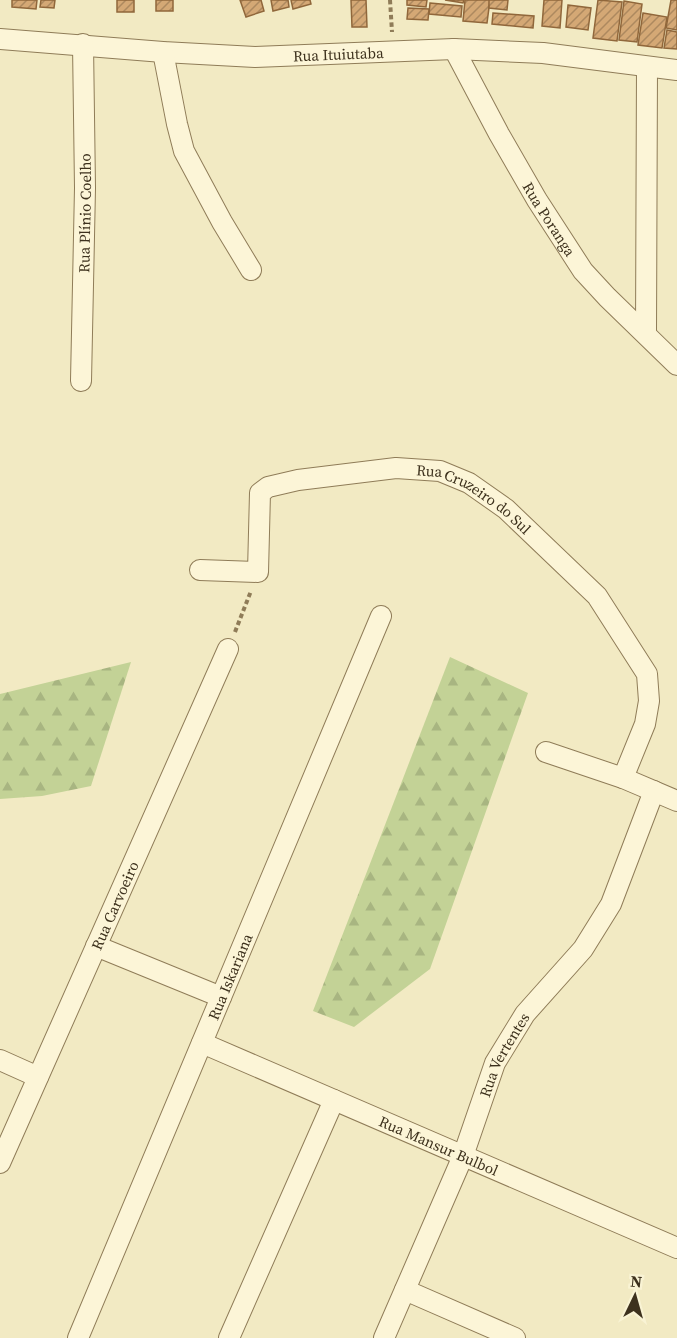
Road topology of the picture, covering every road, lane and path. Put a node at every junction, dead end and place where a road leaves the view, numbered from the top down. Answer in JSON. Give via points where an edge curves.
{"nodes":[{"id":1,"x":390,"y":0,"type":"edge"},
{"id":2,"x":0,"y":39,"type":"edge"},
{"id":3,"x":83,"y":44,"type":"junction"},
{"id":4,"x":454,"y":49,"type":"junction"},
{"id":5,"x":163,"y":52,"type":"junction"},
{"id":6,"x":394,"y":52,"type":"junction"},
{"id":7,"x":647,"y":68,"type":"junction"},
{"id":8,"x":677,"y":70,"type":"edge"},
{"id":9,"x":252,"y":270,"type":"dead end"},
{"id":10,"x":646,"y":333,"type":"junction"},
{"id":11,"x":677,"y":365,"type":"edge"},
{"id":12,"x":81,"y":381,"type":"dead end"},
{"id":13,"x":200,"y":570,"type":"dead end"},
{"id":14,"x":258,"y":572,"type":"junction"},
{"id":15,"x":381,"y":616,"type":"dead end"},
{"id":16,"x":228,"y":649,"type":"joint"},
{"id":17,"x":546,"y":752,"type":"dead end"},
{"id":18,"x":623,"y":778,"type":"junction"},
{"id":19,"x":654,"y":791,"type":"junction"},
{"id":20,"x":677,"y":801,"type":"edge"},
{"id":21,"x":96,"y":946,"type":"junction"},
{"id":22,"x":221,"y":997,"type":"junction"},
{"id":23,"x":202,"y":1044,"type":"junction"},
{"id":24,"x":0,"y":1060,"type":"edge"},
{"id":25,"x":38,"y":1077,"type":"junction"},
{"id":26,"x":334,"y":1100,"type":"junction"},
{"id":27,"x":463,"y":1156,"type":"junction"},
{"id":28,"x":0,"y":1163,"type":"edge"},
{"id":29,"x":677,"y":1248,"type":"edge"},
{"id":30,"x":405,"y":1290,"type":"junction"},
{"id":31,"x":78,"y":1338,"type":"edge"},
{"id":32,"x":229,"y":1338,"type":"edge"},
{"id":33,"x":384,"y":1338,"type":"edge"},
{"id":34,"x":515,"y":1338,"type":"edge"}],
"edges":[{"from":1,"to":6,"type":"path"},
{"from":2,"to":3,"type":"street","name":"Rua Ituiutaba"},
{"from":3,"to":5,"type":"street","name":"Rua Ituiutaba"},
{"from":3,"to":12,"type":"street","name":"Rua Plínio Coelho"},
{"from":4,"to":6,"type":"street","name":"Rua Ituiutaba"},
{"from":4,"to":7,"type":"street","name":"Rua Ituiutaba","via":[[543,53]]},
{"from":4,"to":10,"type":"street","name":"Rua Poranga","via":[[537,200],[583,271]]},
{"from":5,"to":6,"type":"street","name":"Rua Ituiutaba","via":[[255,57]]},
{"from":5,"to":9,"type":"street","via":[[184,151]]},
{"from":7,"to":8,"type":"street","name":"Rua Ituiutaba"},
{"from":7,"to":10,"type":"street"},
{"from":10,"to":11,"type":"street","name":"Rua Poranga"},
{"from":13,"to":14,"type":"street"},
{"from":14,"to":16,"type":"path"},
{"from":14,"to":18,"type":"street","name":"Rua Cruzeiro do Sul","via":[[260,493],[268,487],[396,468],[441,471],[469,483],[506,508],[597,596],[647,674],[649,701],[645,724]]},
{"from":15,"to":22,"type":"street","name":"Rua Iskariana"},
{"from":16,"to":21,"type":"street","name":"Rua Carvoeiro"},
{"from":17,"to":18,"type":"street"},
{"from":18,"to":19,"type":"street"},
{"from":19,"to":20,"type":"street"},
{"from":19,"to":27,"type":"street","name":"Rua Vertentes","via":[[611,904],[583,949],[525,1014],[495,1063]]},
{"from":21,"to":22,"type":"street"},
{"from":21,"to":25,"type":"street","name":"Rua Carvoeiro"},
{"from":22,"to":23,"type":"street","name":"Rua Iskariana"},
{"from":23,"to":26,"type":"street","name":"Rua Mansur Bulbol"},
{"from":23,"to":31,"type":"street","name":"Rua Iskariana"},
{"from":24,"to":25,"type":"street"},
{"from":25,"to":28,"type":"street","name":"Rua Carvoeiro"},
{"from":26,"to":27,"type":"street","name":"Rua Mansur Bulbol"},
{"from":26,"to":32,"type":"street"},
{"from":27,"to":29,"type":"street","name":"Rua Mansur Bulbol"},
{"from":27,"to":30,"type":"street","name":"Rua Vertentes"},
{"from":30,"to":33,"type":"street","name":"Rua Vertentes"},
{"from":30,"to":34,"type":"street"}]}
